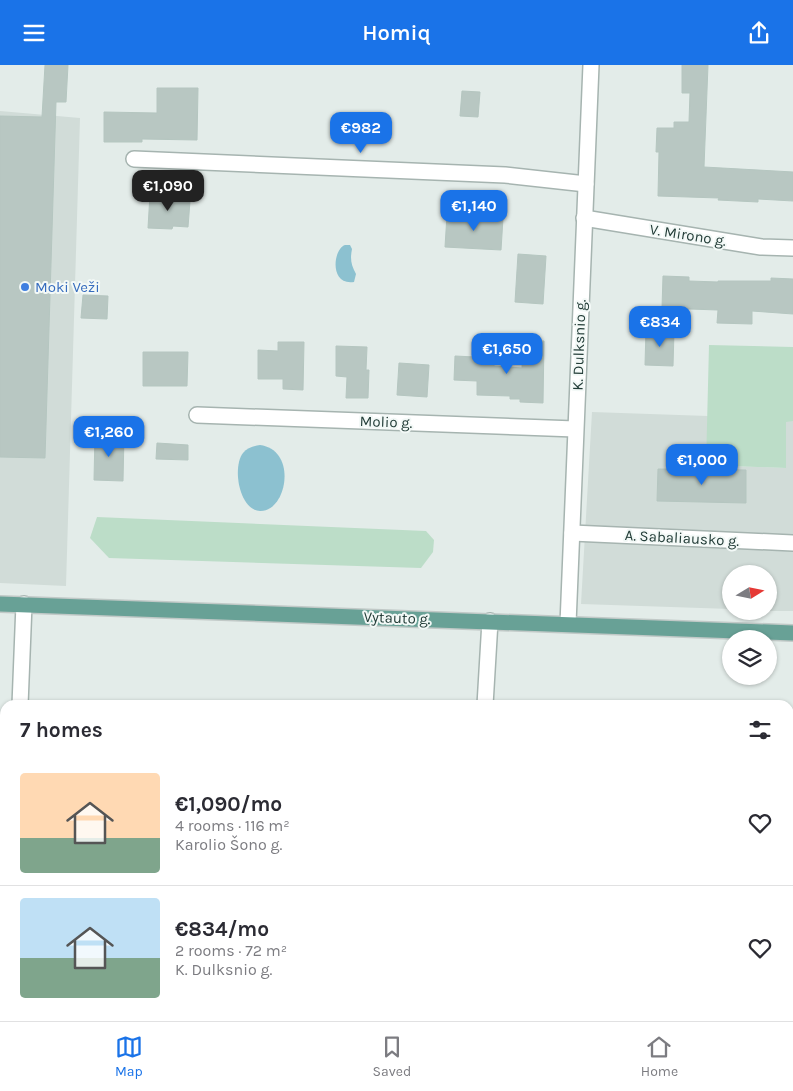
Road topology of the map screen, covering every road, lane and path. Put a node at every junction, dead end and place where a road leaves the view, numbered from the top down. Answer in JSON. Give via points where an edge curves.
{"nodes":[{"id":1,"x":591,"y":65,"type":"edge"},
{"id":2,"x":134,"y":159,"type":"dead end"},
{"id":3,"x":586,"y":184,"type":"junction"},
{"id":4,"x":584,"y":218,"type":"junction"},
{"id":5,"x":793,"y":248,"type":"edge"},
{"id":6,"x":197,"y":415,"type":"dead end"},
{"id":7,"x":575,"y":429,"type":"junction"},
{"id":8,"x":572,"y":533,"type":"junction"},
{"id":9,"x":793,"y":543,"type":"edge"},
{"id":10,"x":0,"y":604,"type":"edge"},
{"id":11,"x":24,"y":604,"type":"junction"},
{"id":12,"x":490,"y":621,"type":"junction"},
{"id":13,"x":568,"y":624,"type":"junction"},
{"id":14,"x":793,"y":633,"type":"edge"},
{"id":15,"x":20,"y":700,"type":"edge"},
{"id":16,"x":485,"y":700,"type":"edge"}],
"edges":[{"from":1,"to":3,"type":"street","name":"K. Dulksnio g."},
{"from":2,"to":3,"type":"street","via":[[505,175]]},
{"from":3,"to":4,"type":"street","name":"K. Dulksnio g."},
{"from":4,"to":5,"type":"street","name":"V. Mirono g.","via":[[761,247]]},
{"from":4,"to":7,"type":"street","name":"K. Dulksnio g."},
{"from":6,"to":7,"type":"street","name":"Molio g."},
{"from":7,"to":8,"type":"street","name":"K. Dulksnio g."},
{"from":8,"to":9,"type":"street","name":"A. Sabaliausko g."},
{"from":8,"to":13,"type":"street","name":"K. Dulksnio g."},
{"from":10,"to":11,"type":"main road","name":"Vytauto g."},
{"from":11,"to":12,"type":"main road","name":"Vytauto g."},
{"from":11,"to":15,"type":"street"},
{"from":12,"to":13,"type":"main road","name":"Vytauto g."},
{"from":12,"to":16,"type":"street"},
{"from":13,"to":14,"type":"main road","name":"Vytauto g."}]}
